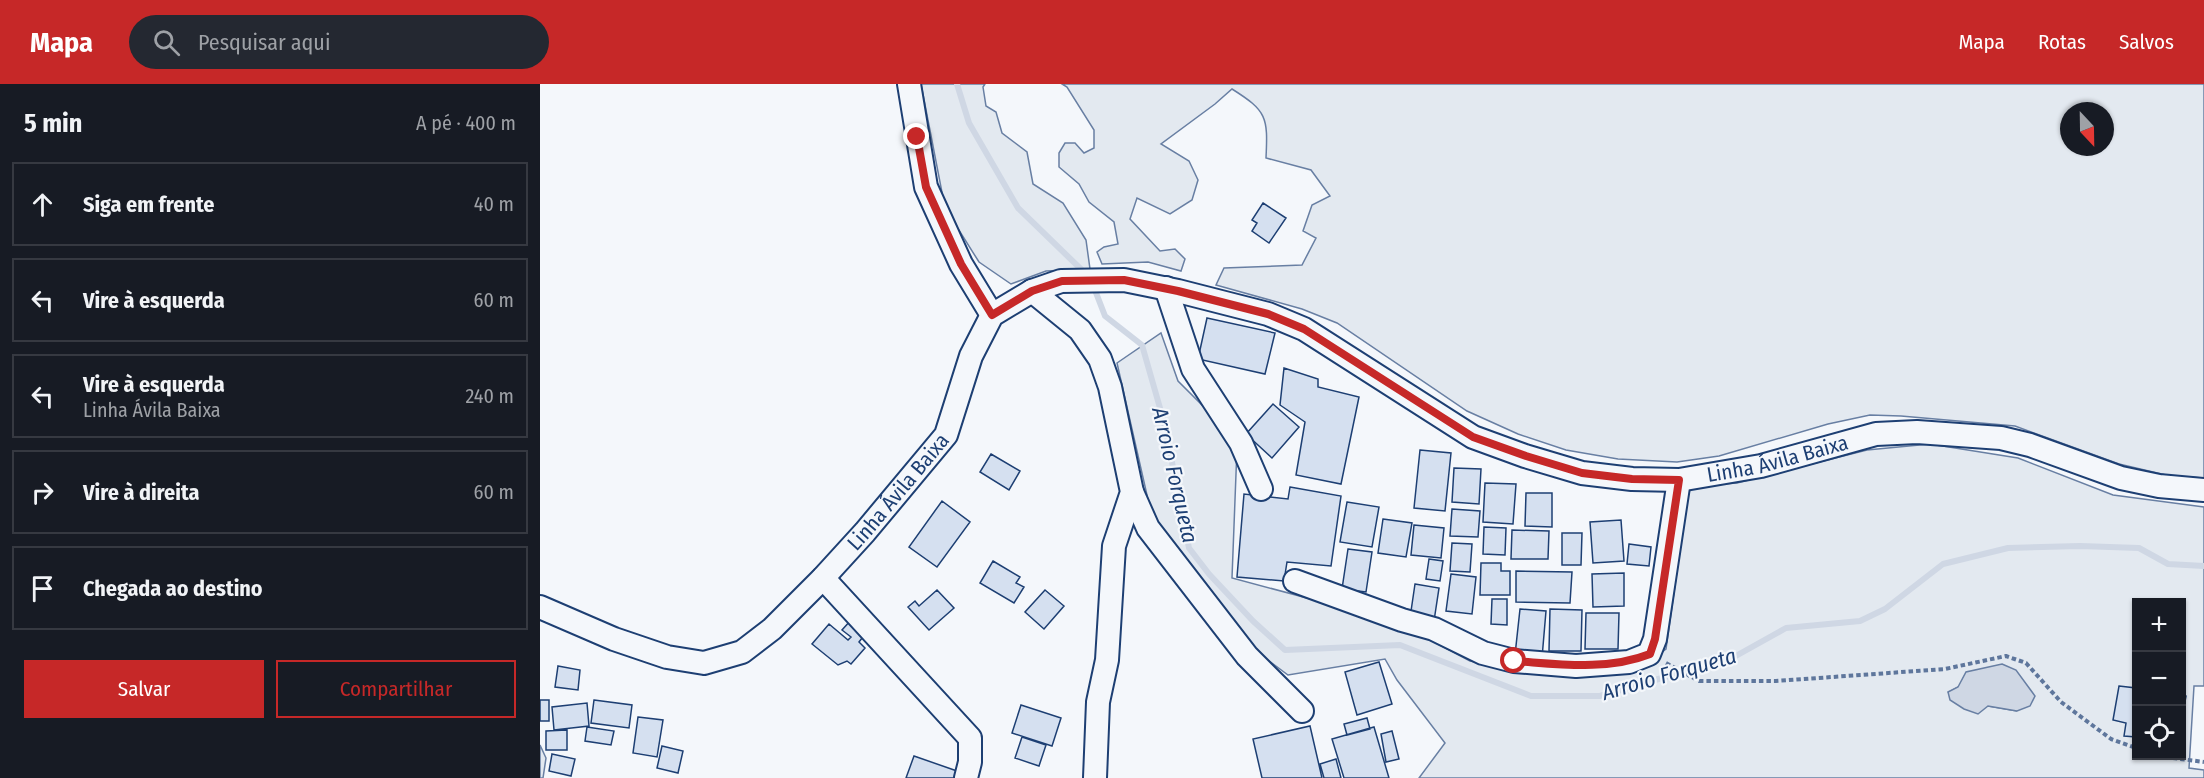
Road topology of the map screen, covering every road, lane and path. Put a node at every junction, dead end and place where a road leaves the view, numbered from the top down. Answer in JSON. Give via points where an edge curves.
{"nodes":[{"id":1,"x":909,"y":84,"type":"edge"},
{"id":2,"x":1166,"y":288,"type":"junction"},
{"id":3,"x":1032,"y":291,"type":"junction"},
{"id":4,"x":992,"y":315,"type":"junction"},
{"id":5,"x":1679,"y":480,"type":"junction"},
{"id":6,"x":1262,"y":489,"type":"dead end"},
{"id":7,"x":2204,"y":490,"type":"edge"},
{"id":8,"x":1132,"y":492,"type":"junction"},
{"id":9,"x":823,"y":578,"type":"junction"},
{"id":10,"x":1295,"y":581,"type":"dead end"},
{"id":11,"x":540,"y":607,"type":"edge"},
{"id":12,"x":1668,"y":664,"type":"dead end"},
{"id":13,"x":1302,"y":711,"type":"dead end"},
{"id":14,"x":2132,"y":747,"type":"edge"},
{"id":15,"x":2186,"y":760,"type":"edge"},
{"id":16,"x":2204,"y":762,"type":"edge"},
{"id":17,"x":966,"y":778,"type":"edge"},
{"id":18,"x":1095,"y":778,"type":"edge"}],
"edges":[{"from":1,"to":4,"type":"street","via":[[926,187],[961,264]]},
{"from":2,"to":3,"type":"street","name":"Linha Ávila Baixa","via":[[1124,280],[1062,281]]},
{"from":2,"to":5,"type":"street","name":"Linha Ávila Baixa","via":[[1268,314],[1304,329],[1473,437],[1582,473]]},
{"from":2,"to":6,"type":"street","via":[[1193,369],[1241,443]]},
{"from":3,"to":4,"type":"street","name":"Linha Ávila Baixa"},
{"from":3,"to":8,"type":"street","via":[[1080,330],[1100,358]]},
{"from":4,"to":9,"type":"street","name":"Linha Ávila Baixa","via":[[971,356],[946,435]]},
{"from":5,"to":7,"type":"street","name":"Linha Ávila Baixa","via":[[1761,466],[1876,434],[1917,432],[2001,438],[2121,478]]},
{"from":5,"to":10,"type":"street","via":[[1655,639],[1650,654],[1629,662],[1576,666],[1493,656],[1434,629]]},
{"from":8,"to":13,"type":"street","via":[[1148,528],[1246,656]]},
{"from":8,"to":18,"type":"street","via":[[1114,546],[1107,660],[1098,702]]},
{"from":9,"to":11,"type":"street","name":"Linha Ávila Baixa","via":[[772,629],[742,652],[704,663],[667,657],[614,639]]},
{"from":9,"to":17,"type":"street","via":[[970,738]]},
{"from":12,"to":14,"type":"path","via":[[1699,681],[1776,681],[1945,669],[2006,656],[2026,663],[2061,702],[2110,739]]},
{"from":15,"to":16,"type":"path"}]}
